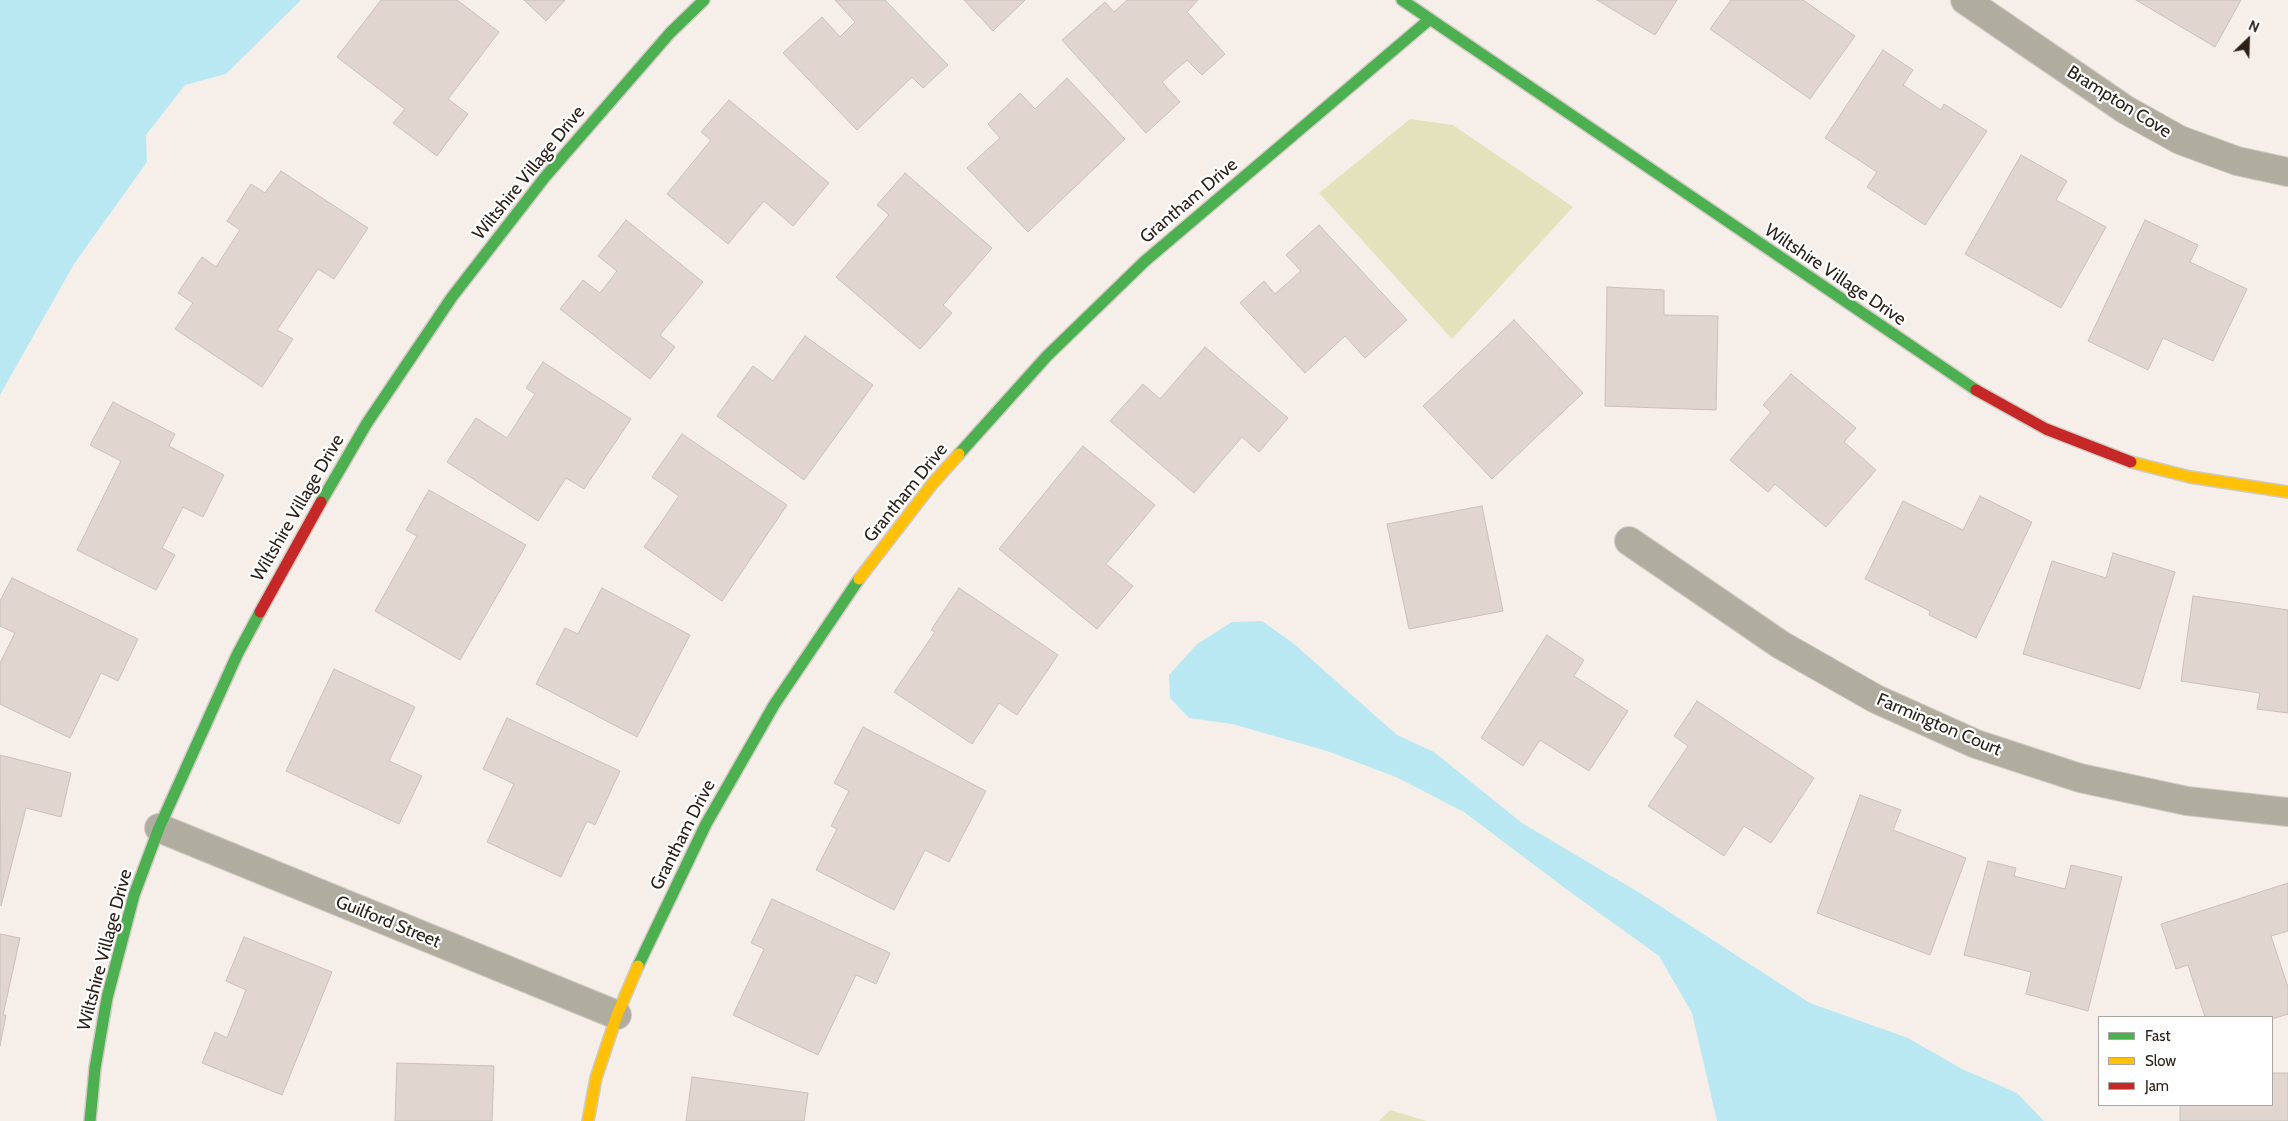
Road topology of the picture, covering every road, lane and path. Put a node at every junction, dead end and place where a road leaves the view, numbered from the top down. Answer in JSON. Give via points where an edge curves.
{"nodes":[{"id":1,"x":704,"y":0,"type":"edge"},
{"id":2,"x":1402,"y":0,"type":"edge"},
{"id":3,"x":1965,"y":0,"type":"edge"},
{"id":4,"x":1430,"y":19,"type":"junction"},
{"id":5,"x":2288,"y":172,"type":"edge"},
{"id":6,"x":2288,"y":492,"type":"edge"},
{"id":7,"x":1630,"y":541,"type":"dead end"},
{"id":8,"x":2288,"y":812,"type":"edge"},
{"id":9,"x":159,"y":828,"type":"junction"},
{"id":10,"x":618,"y":1015,"type":"junction"},
{"id":11,"x":90,"y":1121,"type":"edge"},
{"id":12,"x":588,"y":1121,"type":"edge"}],
"edges":[{"from":1,"to":9,"type":"street","name":"Wiltshire Village Drive","via":[[670,33],[545,177],[452,297],[367,423],[296,543],[237,655]]},
{"from":2,"to":4,"type":"street","name":"Wiltshire Village Drive"},
{"from":3,"to":5,"type":"street","name":"Brampton Cove","via":[[2126,110],[2180,140],[2237,161]]},
{"from":4,"to":6,"type":"street","name":"Wiltshire Village Drive","via":[[1966,385],[2046,429],[2131,462],[2190,477]]},
{"from":4,"to":10,"type":"street","name":"Grantham Drive","via":[[1145,261],[1047,356],[933,483],[850,591],[774,705],[706,824],[647,946]]},
{"from":7,"to":8,"type":"street","name":"Farmington Court","via":[[1790,650],[1876,700],[1976,744],[2080,778],[2187,801]]},
{"from":9,"to":10,"type":"street","name":"Guilford Street"},
{"from":9,"to":11,"type":"street","name":"Wiltshire Village Drive","via":[[134,895],[107,998]]},
{"from":10,"to":12,"type":"street","name":"Grantham Drive","via":[[596,1078]]}]}
